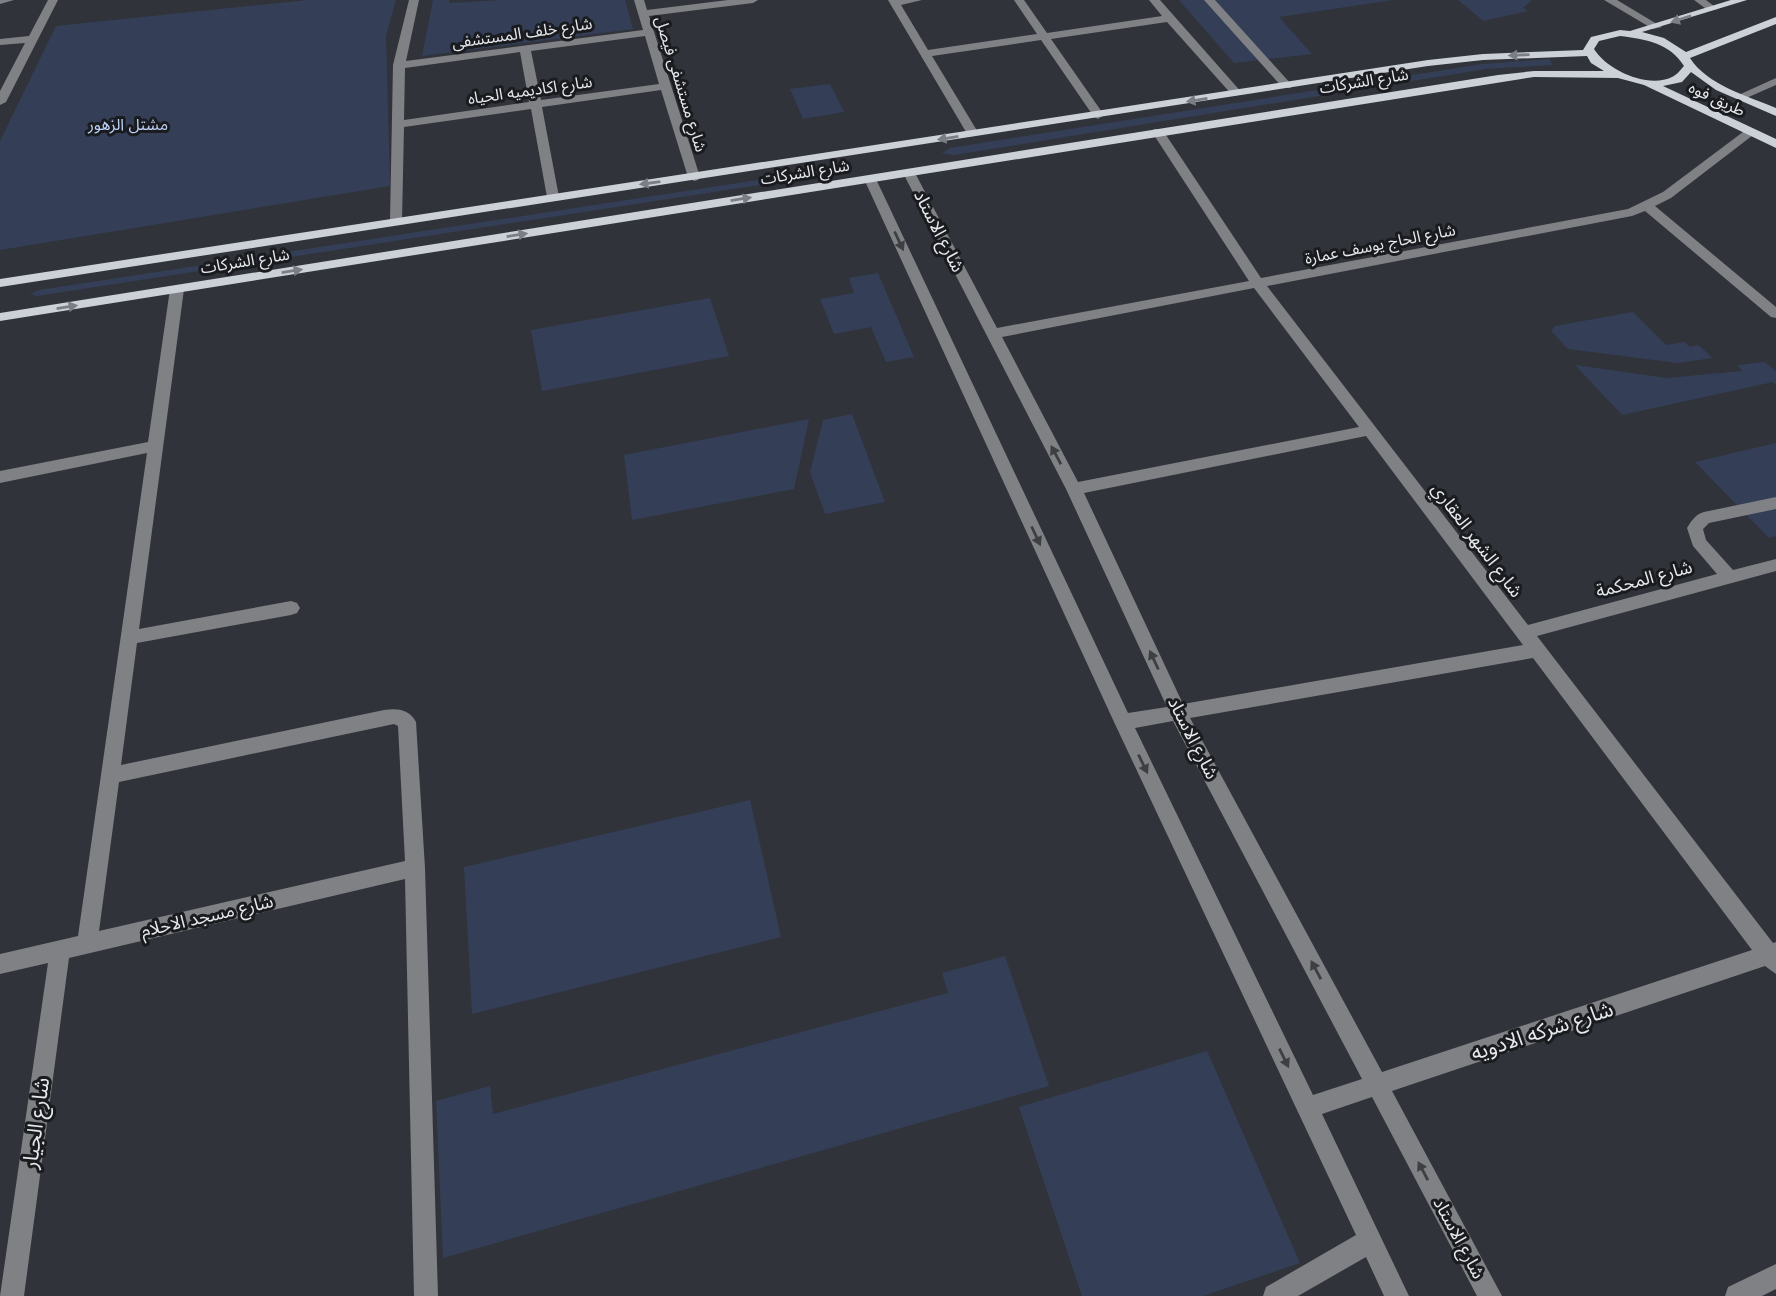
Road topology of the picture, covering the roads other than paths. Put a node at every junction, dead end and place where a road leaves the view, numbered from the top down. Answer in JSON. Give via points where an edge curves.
{"nodes":[{"id":1,"x":9,"y":0,"type":"edge"},
{"id":2,"x":53,"y":0,"type":"edge"},
{"id":3,"x":414,"y":0,"type":"edge"},
{"id":4,"x":639,"y":0,"type":"edge"},
{"id":5,"x":753,"y":0,"type":"edge"},
{"id":6,"x":917,"y":0,"type":"edge"},
{"id":7,"x":1019,"y":0,"type":"edge"},
{"id":8,"x":1154,"y":0,"type":"edge"},
{"id":9,"x":1209,"y":0,"type":"edge"},
{"id":10,"x":1609,"y":0,"type":"edge"},
{"id":11,"x":1699,"y":0,"type":"edge"},
{"id":12,"x":1742,"y":0,"type":"edge"},
{"id":13,"x":0,"y":1,"type":"edge"},
{"id":14,"x":894,"y":1,"type":"edge"},
{"id":15,"x":1713,"y":9,"type":"junction"},
{"id":16,"x":643,"y":15,"type":"junction"},
{"id":17,"x":1170,"y":18,"type":"junction"},
{"id":18,"x":1776,"y":20,"type":"edge"},
{"id":19,"x":1657,"y":27,"type":"junction"},
{"id":20,"x":649,"y":32,"type":"junction"},
{"id":21,"x":1620,"y":33,"type":"junction"},
{"id":22,"x":1044,"y":36,"type":"junction"},
{"id":23,"x":33,"y":39,"type":"junction"},
{"id":24,"x":0,"y":42,"type":"edge"},
{"id":25,"x":525,"y":48,"type":"junction"},
{"id":26,"x":1587,"y":53,"type":"junction"},
{"id":27,"x":925,"y":54,"type":"junction"},
{"id":28,"x":1687,"y":61,"type":"junction"},
{"id":29,"x":400,"y":65,"type":"junction"},
{"id":30,"x":1616,"y":75,"type":"junction"},
{"id":31,"x":1776,"y":81,"type":"edge"},
{"id":32,"x":1645,"y":82,"type":"junction"},
{"id":33,"x":666,"y":86,"type":"junction"},
{"id":34,"x":1287,"y":86,"type":"junction"},
{"id":35,"x":4,"y":89,"type":"edge"},
{"id":36,"x":1237,"y":94,"type":"junction"},
{"id":37,"x":1740,"y":97,"type":"junction"},
{"id":38,"x":0,"y":102,"type":"edge"},
{"id":39,"x":536,"y":105,"type":"junction"},
{"id":40,"x":1776,"y":112,"type":"edge"},
{"id":41,"x":1098,"y":115,"type":"junction"},
{"id":42,"x":398,"y":124,"type":"junction"},
{"id":43,"x":1158,"y":132,"type":"junction"},
{"id":44,"x":1751,"y":132,"type":"junction"},
{"id":45,"x":973,"y":134,"type":"junction"},
{"id":46,"x":1776,"y":144,"type":"edge"},
{"id":47,"x":909,"y":173,"type":"junction"},
{"id":48,"x":694,"y":177,"type":"junction"},
{"id":49,"x":870,"y":179,"type":"junction"},
{"id":50,"x":553,"y":197,"type":"junction"},
{"id":51,"x":1647,"y":206,"type":"junction"},
{"id":52,"x":396,"y":221,"type":"junction"},
{"id":53,"x":0,"y":284,"type":"edge"},
{"id":54,"x":1259,"y":285,"type":"junction"},
{"id":55,"x":177,"y":289,"type":"junction"},
{"id":56,"x":1776,"y":314,"type":"edge"},
{"id":57,"x":0,"y":317,"type":"edge"},
{"id":58,"x":992,"y":334,"type":"junction"},
{"id":59,"x":1369,"y":430,"type":"junction"},
{"id":60,"x":156,"y":446,"type":"junction"},
{"id":61,"x":0,"y":477,"type":"edge"},
{"id":62,"x":1074,"y":489,"type":"junction"},
{"id":63,"x":1776,"y":503,"type":"edge"},
{"id":64,"x":1776,"y":565,"type":"edge"},
{"id":65,"x":1730,"y":578,"type":"junction"},
{"id":66,"x":291,"y":608,"type":"dead end"},
{"id":67,"x":1524,"y":633,"type":"junction"},
{"id":68,"x":129,"y":638,"type":"junction"},
{"id":69,"x":1536,"y":650,"type":"junction"},
{"id":70,"x":1179,"y":714,"type":"junction"},
{"id":71,"x":1123,"y":722,"type":"junction"},
{"id":72,"x":110,"y":776,"type":"junction"},
{"id":73,"x":415,"y":868,"type":"junction"},
{"id":74,"x":87,"y":944,"type":"junction"},
{"id":75,"x":60,"y":950,"type":"junction"},
{"id":76,"x":1774,"y":957,"type":"edge"},
{"id":77,"x":0,"y":964,"type":"edge"},
{"id":78,"x":1378,"y":1085,"type":"junction"},
{"id":79,"x":1307,"y":1108,"type":"junction"},
{"id":80,"x":1371,"y":1240,"type":"junction"},
{"id":81,"x":1776,"y":1276,"type":"edge"},
{"id":82,"x":12,"y":1296,"type":"edge"},
{"id":83,"x":426,"y":1296,"type":"edge"},
{"id":84,"x":1275,"y":1296,"type":"edge"},
{"id":85,"x":1397,"y":1296,"type":"edge"},
{"id":86,"x":1490,"y":1296,"type":"edge"},
{"id":87,"x":1737,"y":1296,"type":"edge"}],
"edges":[{"from":1,"to":13,"type":"street"},
{"from":2,"to":23,"type":"street"},
{"from":3,"to":29,"type":"street"},
{"from":4,"to":16,"type":"street","name":"شارع مستشفى فيصل"},
{"from":5,"to":16,"type":"street"},
{"from":6,"to":14,"type":"street"},
{"from":7,"to":22,"type":"street"},
{"from":8,"to":17,"type":"street"},
{"from":9,"to":34,"type":"street"},
{"from":10,"to":19,"type":"street"},
{"from":11,"to":15,"type":"street"},
{"from":12,"to":15,"type":"main road"},
{"from":14,"to":27,"type":"street"},
{"from":15,"to":19,"type":"main road","one_way":true},
{"from":16,"to":20,"type":"street","name":"شارع مستشفى فيصل"},
{"from":17,"to":22,"type":"street"},
{"from":17,"to":36,"type":"street"},
{"from":18,"to":28,"type":"main road"},
{"from":19,"to":21,"type":"main road"},
{"from":20,"to":25,"type":"street","name":"شارع خلف المستشفى"},
{"from":20,"to":33,"type":"street","name":"شارع مستشفى فيصل"},
{"from":21,"to":26,"type":"main road","via":[[1594,38]]},
{"from":21,"to":28,"type":"main road","name":"طريق فوه","via":[[1658,40],[1674,47]]},
{"from":22,"to":27,"type":"street"},
{"from":22,"to":41,"type":"street"},
{"from":23,"to":24,"type":"street"},
{"from":23,"to":35,"type":"street"},
{"from":25,"to":29,"type":"street","name":"شارع خلف المستشفى"},
{"from":25,"to":39,"type":"street"},
{"from":26,"to":30,"type":"main road"},
{"from":26,"to":34,"type":"main road","name":"شارع الشركات","one_way":true,"via":[[1455,60]]},
{"from":27,"to":45,"type":"street"},
{"from":28,"to":32,"type":"main road","via":[[1687,74],[1678,79]]},
{"from":28,"to":37,"type":"main road","name":"طريق فوه","via":[[1708,81]]},
{"from":29,"to":42,"type":"street"},
{"from":30,"to":32,"type":"main road"},
{"from":30,"to":43,"type":"main road","name":"شارع الشركات","via":[[1498,78]]},
{"from":31,"to":37,"type":"street"},
{"from":32,"to":44,"type":"main road","name":"طريق فوه"},
{"from":33,"to":39,"type":"street","name":"شارع اكاديميه الحياه"},
{"from":33,"to":48,"type":"street","name":"شارع مستشفى فيصل"},
{"from":34,"to":36,"type":"main road","name":"شارع الشركات"},
{"from":35,"to":38,"type":"street"},
{"from":36,"to":41,"type":"main road","name":"شارع الشركات","one_way":true},
{"from":37,"to":40,"type":"main road","name":"طريق فوه"},
{"from":39,"to":42,"type":"street","name":"شارع اكاديميه الحياه"},
{"from":39,"to":50,"type":"street"},
{"from":41,"to":45,"type":"main road","name":"شارع الشركات"},
{"from":42,"to":52,"type":"street"},
{"from":43,"to":47,"type":"main road","name":"شارع الشركات"},
{"from":43,"to":54,"type":"street","name":"شارع الشهر العقاري"},
{"from":44,"to":46,"type":"main road","name":"طريق فوه"},
{"from":44,"to":51,"type":"street","name":"شارع الحاج يوسف عمارة"},
{"from":45,"to":48,"type":"main road","name":"شارع الشركات","one_way":true},
{"from":47,"to":49,"type":"main road","name":"شارع الشركات"},
{"from":47,"to":58,"type":"street","name":"شارع الاستاد"},
{"from":48,"to":50,"type":"main road","name":"شارع الشركات","one_way":true},
{"from":55,"to":49,"type":"main road","name":"شارع الشركات","one_way":true},
{"from":49,"to":71,"type":"street","one_way":true},
{"from":50,"to":52,"type":"main road","name":"شارع الشركات"},
{"from":51,"to":54,"type":"street","name":"شارع الحاج يوسف عمارة","via":[[1614,217]]},
{"from":51,"to":56,"type":"street"},
{"from":52,"to":53,"type":"main road","name":"شارع الشركات"},
{"from":54,"to":58,"type":"street","name":"شارع الحاج يوسف عمارة"},
{"from":54,"to":59,"type":"street","name":"شارع الشهر العقاري"},
{"from":57,"to":55,"type":"main road","name":"شارع الشركات","one_way":true},
{"from":55,"to":60,"type":"street"},
{"from":62,"to":58,"type":"street","name":"شارع الاستاد","one_way":true},
{"from":59,"to":62,"type":"street"},
{"from":59,"to":67,"type":"street","name":"شارع الشهر العقاري"},
{"from":60,"to":61,"type":"street"},
{"from":60,"to":68,"type":"street"},
{"from":70,"to":62,"type":"street","name":"شارع الاستاد","one_way":true},
{"from":63,"to":65,"type":"street","via":[[1704,519],[1695,527],[1699,542]]},
{"from":64,"to":65,"type":"street","name":"شارع المحكمة"},
{"from":65,"to":67,"type":"street","name":"شارع المحكمة"},
{"from":66,"to":68,"type":"street"},
{"from":67,"to":69,"type":"street","name":"شارع الشهر العقاري"},
{"from":68,"to":72,"type":"street"},
{"from":69,"to":70,"type":"street"},
{"from":69,"to":76,"type":"street","name":"شارع الشهر العقاري"},
{"from":70,"to":71,"type":"street"},
{"from":78,"to":70,"type":"street","name":"شارع الاستاد","one_way":true},
{"from":71,"to":79,"type":"street","one_way":true},
{"from":72,"to":73,"type":"street","via":[[396,716],[407,722]]},
{"from":72,"to":74,"type":"street"},
{"from":73,"to":74,"type":"street","name":"شارع مسجد الاحلام"},
{"from":73,"to":83,"type":"street"},
{"from":74,"to":75,"type":"street","name":"شارع مسجد الاحلام"},
{"from":75,"to":77,"type":"street","name":"شارع مسجد الاحلام"},
{"from":75,"to":82,"type":"street","name":"شارع الجيار"},
{"from":76,"to":78,"type":"street","name":"شارع شركه الادويه"},
{"from":78,"to":79,"type":"street","name":"شارع شركه الادويه"},
{"from":86,"to":78,"type":"street","name":"شارع الاستاد","one_way":true},
{"from":79,"to":80,"type":"street"},
{"from":80,"to":84,"type":"street"},
{"from":80,"to":85,"type":"street"},
{"from":81,"to":87,"type":"street"}]}
